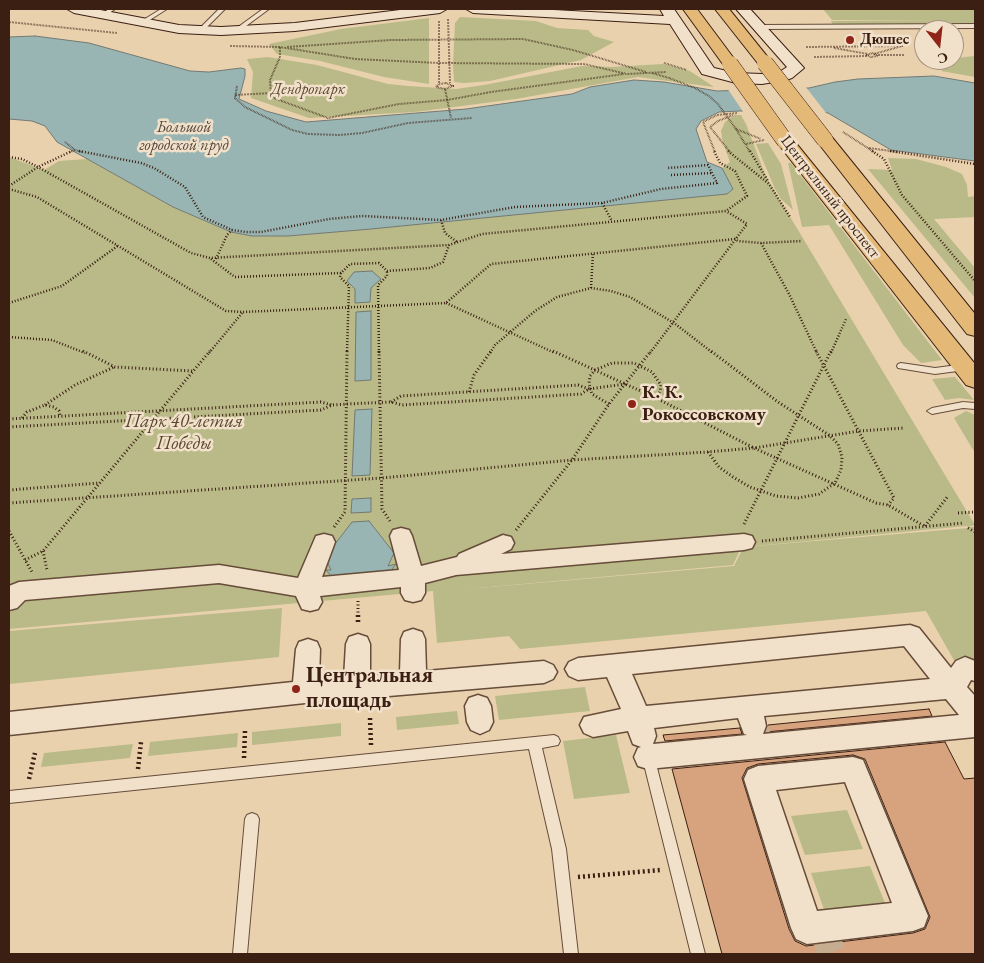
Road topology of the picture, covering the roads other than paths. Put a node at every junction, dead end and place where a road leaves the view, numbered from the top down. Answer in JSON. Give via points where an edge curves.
{"nodes":[{"id":1,"x":74,"y":9,"type":"edge"},
{"id":2,"x":164,"y":9,"type":"edge"},
{"id":3,"x":222,"y":9,"type":"edge"},
{"id":4,"x":266,"y":9,"type":"edge"},
{"id":5,"x":473,"y":9,"type":"edge"},
{"id":6,"x":690,"y":9,"type":"edge"},
{"id":7,"x":722,"y":9,"type":"edge"},
{"id":8,"x":743,"y":9,"type":"edge"},
{"id":9,"x":108,"y":12,"type":"edge"},
{"id":10,"x":671,"y":14,"type":"edge"},
{"id":11,"x":443,"y":15,"type":"edge"},
{"id":12,"x":143,"y":22,"type":"junction"},
{"id":13,"x":975,"y":26,"type":"edge"},
{"id":14,"x":759,"y":27,"type":"junction"},
{"id":15,"x":791,"y":27,"type":"junction"},
{"id":16,"x":200,"y":31,"type":"junction"},
{"id":17,"x":236,"y":31,"type":"junction"},
{"id":18,"x":797,"y":36,"type":"dead end"},
{"id":19,"x":975,"y":329,"type":"edge"},
{"id":20,"x":901,"y":366,"type":"dead end"},
{"id":21,"x":970,"y":374,"type":"edge"},
{"id":22,"x":975,"y":406,"type":"edge"},
{"id":23,"x":932,"y":411,"type":"dead end"},
{"id":24,"x":743,"y":535,"type":"road end"},
{"id":25,"x":401,"y":536,"type":"road end"},
{"id":26,"x":324,"y":542,"type":"road end"},
{"id":27,"x":503,"y":543,"type":"dead end"},
{"id":28,"x":456,"y":566,"type":"junction"},
{"id":29,"x":413,"y":585,"type":"junction"},
{"id":30,"x":308,"y":595,"type":"junction"},
{"id":31,"x":9,"y":601,"type":"edge"},
{"id":32,"x":413,"y":639,"type":"dead end"},
{"id":33,"x":358,"y":644,"type":"road end"},
{"id":34,"x":308,"y":649,"type":"dead end"},
{"id":35,"x":614,"y":665,"type":"junction"},
{"id":36,"x":578,"y":668,"type":"dead end"},
{"id":37,"x":975,"y":671,"type":"edge"},
{"id":38,"x":544,"y":672,"type":"dead end"},
{"id":39,"x":413,"y":683,"type":"junction"},
{"id":40,"x":357,"y":687,"type":"junction"},
{"id":41,"x":952,"y":688,"type":"junction"},
{"id":42,"x":305,"y":692,"type":"junction"},
{"id":43,"x":975,"y":714,"type":"edge"},
{"id":44,"x":9,"y":724,"type":"edge"},
{"id":45,"x":592,"y":725,"type":"dead end"},
{"id":46,"x":975,"y":725,"type":"edge"},
{"id":47,"x":643,"y":737,"type":"junction"},
{"id":48,"x":554,"y":741,"type":"dead end"},
{"id":49,"x":534,"y":743,"type":"junction"},
{"id":50,"x":771,"y":777,"type":"joint"},
{"id":51,"x":9,"y":798,"type":"edge"},
{"id":52,"x":252,"y":819,"type":"dead end"},
{"id":53,"x":240,"y":954,"type":"edge"},
{"id":54,"x":571,"y":954,"type":"edge"},
{"id":55,"x":698,"y":954,"type":"edge"}],
"edges":[{"from":1,"to":9,"type":"street"},
{"from":2,"to":12,"type":"lane"},
{"from":3,"to":16,"type":"lane"},
{"from":4,"to":17,"type":"lane"},
{"from":5,"to":10,"type":"street","via":[[627,19]]},
{"from":6,"to":21,"type":"main road","name":"Центральный проспект","bridge":true,"via":[[730,64],[775,141]]},
{"from":7,"to":19,"type":"main road","name":"Центральный проспект","bridge":true},
{"from":8,"to":14,"type":"street"},
{"from":9,"to":12,"type":"street"},
{"from":10,"to":14,"type":"street","via":[[708,71],[762,80],[786,75],[796,68]]},
{"from":11,"to":17,"type":"street"},
{"from":12,"to":16,"type":"street"},
{"from":13,"to":15,"type":"lane"},
{"from":14,"to":15,"type":"lane"},
{"from":15,"to":18,"type":"lane"},
{"from":16,"to":17,"type":"street"},
{"from":20,"to":21,"type":"lane"},
{"from":22,"to":23,"type":"lane"},
{"from":24,"to":28,"type":"street","via":[[718,545]]},
{"from":25,"to":29,"type":"street"},
{"from":26,"to":30,"type":"street"},
{"from":27,"to":28,"type":"street"},
{"from":28,"to":29,"type":"street"},
{"from":29,"to":30,"type":"street"},
{"from":30,"to":31,"type":"street","via":[[219,574],[41,582],[19,591]]},
{"from":32,"to":39,"type":"street"},
{"from":33,"to":40,"type":"street"},
{"from":34,"to":42,"type":"street"},
{"from":35,"to":36,"type":"street"},
{"from":35,"to":41,"type":"street","via":[[910,635]]},
{"from":35,"to":47,"type":"street"},
{"from":37,"to":41,"type":"street","via":[[965,668]]},
{"from":38,"to":39,"type":"street"},
{"from":39,"to":40,"type":"street"},
{"from":40,"to":42,"type":"street"},
{"from":41,"to":43,"type":"street"},
{"from":41,"to":47,"type":"street","via":[[751,716]]},
{"from":42,"to":44,"type":"street"},
{"from":45,"to":47,"type":"street"},
{"from":46,"to":47,"type":"street"},
{"from":47,"to":55,"type":"lane"},
{"from":48,"to":49,"type":"lane"},
{"from":49,"to":51,"type":"lane"},
{"from":49,"to":54,"type":"lane","via":[[559,849]]},
{"from":50,"to":50,"type":"street","via":[[822,926],[913,916],[853,769]]},
{"from":52,"to":53,"type":"lane"}]}
